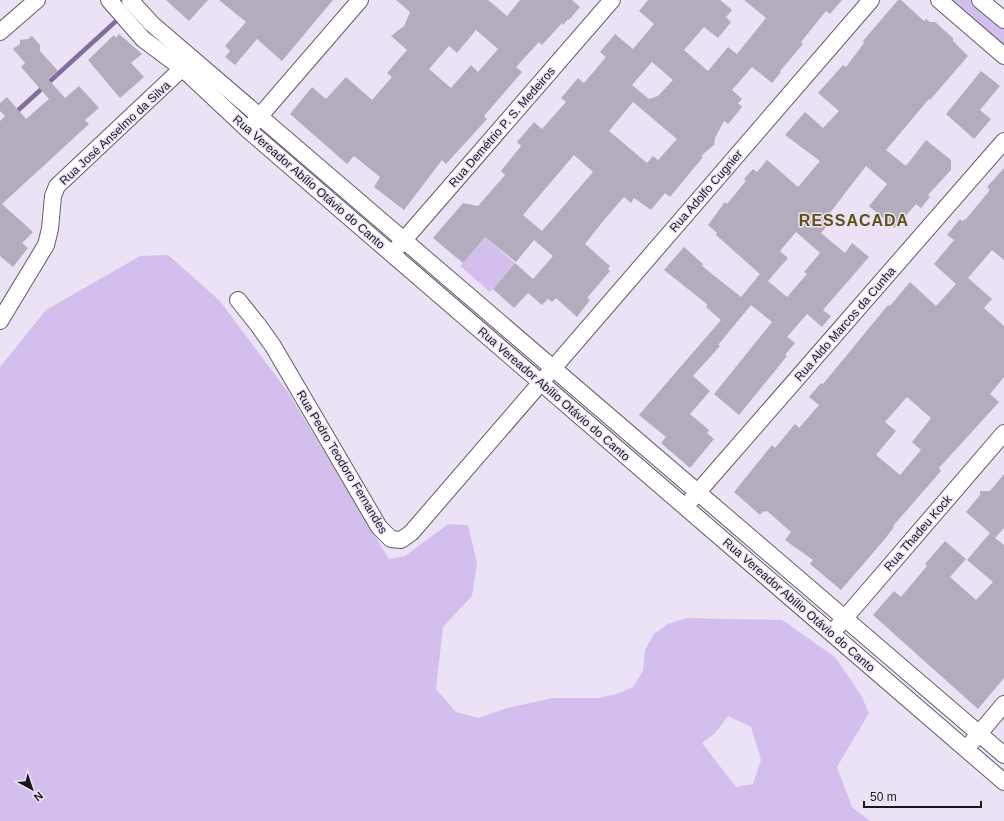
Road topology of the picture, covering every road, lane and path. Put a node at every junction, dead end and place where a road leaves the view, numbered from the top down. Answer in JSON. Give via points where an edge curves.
{"nodes":[{"id":1,"x":37,"y":0,"type":"edge"},
{"id":2,"x":109,"y":0,"type":"edge"},
{"id":3,"x":130,"y":0,"type":"edge"},
{"id":4,"x":360,"y":0,"type":"edge"},
{"id":5,"x":612,"y":0,"type":"edge"},
{"id":6,"x":870,"y":0,"type":"edge"},
{"id":7,"x":939,"y":0,"type":"edge"},
{"id":8,"x":980,"y":0,"type":"edge"},
{"id":9,"x":1004,"y":20,"type":"edge"},
{"id":10,"x":0,"y":32,"type":"edge"},
{"id":11,"x":1004,"y":56,"type":"edge"},
{"id":12,"x":188,"y":63,"type":"junction"},
{"id":13,"x":260,"y":116,"type":"junction"},
{"id":14,"x":248,"y":130,"type":"junction"},
{"id":15,"x":1004,"y":141,"type":"edge"},
{"id":16,"x":404,"y":240,"type":"junction"},
{"id":17,"x":392,"y":254,"type":"junction"},
{"id":18,"x":238,"y":300,"type":"dead end"},
{"id":19,"x":0,"y":321,"type":"edge"},
{"id":20,"x":554,"y":368,"type":"junction"},
{"id":21,"x":541,"y":383,"type":"junction"},
{"id":22,"x":1004,"y":433,"type":"edge"},
{"id":23,"x":698,"y":492,"type":"junction"},
{"id":24,"x":685,"y":507,"type":"junction"},
{"id":25,"x":845,"y":618,"type":"junction"},
{"id":26,"x":832,"y":633,"type":"junction"},
{"id":27,"x":1004,"y":704,"type":"edge"},
{"id":28,"x":979,"y":734,"type":"junction"},
{"id":29,"x":966,"y":749,"type":"junction"},
{"id":30,"x":1004,"y":755,"type":"edge"},
{"id":31,"x":1004,"y":782,"type":"edge"}],
"edges":[{"from":1,"to":10,"type":"street"},
{"from":2,"to":12,"type":"street","name":"Rua Vereador Abílio Otávio do Canto","via":[[143,39]]},
{"from":3,"to":12,"type":"street","name":"Rua Vereador Abílio Otávio do Canto"},
{"from":4,"to":13,"type":"street"},
{"from":5,"to":16,"type":"street","name":"Rua Demétrio P. S. Medeiros"},
{"from":6,"to":20,"type":"street","name":"Rua Adolfo Cugnier"},
{"from":7,"to":11,"type":"street"},
{"from":8,"to":9,"type":"street"},
{"from":12,"to":13,"type":"street","name":"Rua Vereador Abílio Otávio do Canto"},
{"from":12,"to":14,"type":"street","name":"Rua Vereador Abílio Otávio do Canto"},
{"from":12,"to":19,"type":"street","name":"Rua José Anselmo da Silva","via":[[57,186],[53,196],[46,245]]},
{"from":13,"to":14,"type":"street"},
{"from":13,"to":16,"type":"street","name":"Rua Vereador Abílio Otávio do Canto"},
{"from":14,"to":17,"type":"street","name":"Rua Vereador Abílio Otávio do Canto"},
{"from":15,"to":23,"type":"street","name":"Rua Aldo Marcos da Cunha"},
{"from":16,"to":17,"type":"street","name":"Rua Demétrio P. S. Medeiros"},
{"from":16,"to":20,"type":"street","name":"Rua Vereador Abílio Otávio do Canto"},
{"from":17,"to":21,"type":"street","name":"Rua Vereador Abílio Otávio do Canto"},
{"from":18,"to":21,"type":"street","name":"Rua Pedro Teodoro Fernandes","via":[[273,346],[379,527],[391,540],[402,540],[411,533]]},
{"from":20,"to":21,"type":"street","name":"Rua Adolfo Cugnier"},
{"from":20,"to":23,"type":"street","name":"Rua Vereador Abílio Otávio do Canto"},
{"from":21,"to":24,"type":"street","name":"Rua Vereador Abílio Otávio do Canto"},
{"from":22,"to":25,"type":"street","name":"Rua Thadeu Kock"},
{"from":23,"to":24,"type":"street","name":"Rua Aldo Marcos da Cunha"},
{"from":23,"to":25,"type":"street","name":"Rua Vereador Abílio Otávio do Canto"},
{"from":24,"to":26,"type":"street","name":"Rua Vereador Abílio Otávio do Canto"},
{"from":25,"to":26,"type":"street","name":"Rua Thadeu Kock"},
{"from":25,"to":28,"type":"street","name":"Rua Vereador Abílio Otávio do Canto"},
{"from":26,"to":29,"type":"street","name":"Rua Vereador Abílio Otávio do Canto"},
{"from":27,"to":28,"type":"street"},
{"from":28,"to":29,"type":"street"},
{"from":28,"to":30,"type":"street","name":"Rua Vereador Abílio Otávio do Canto"},
{"from":29,"to":31,"type":"street","name":"Rua Vereador Abílio Otávio do Canto"}]}
